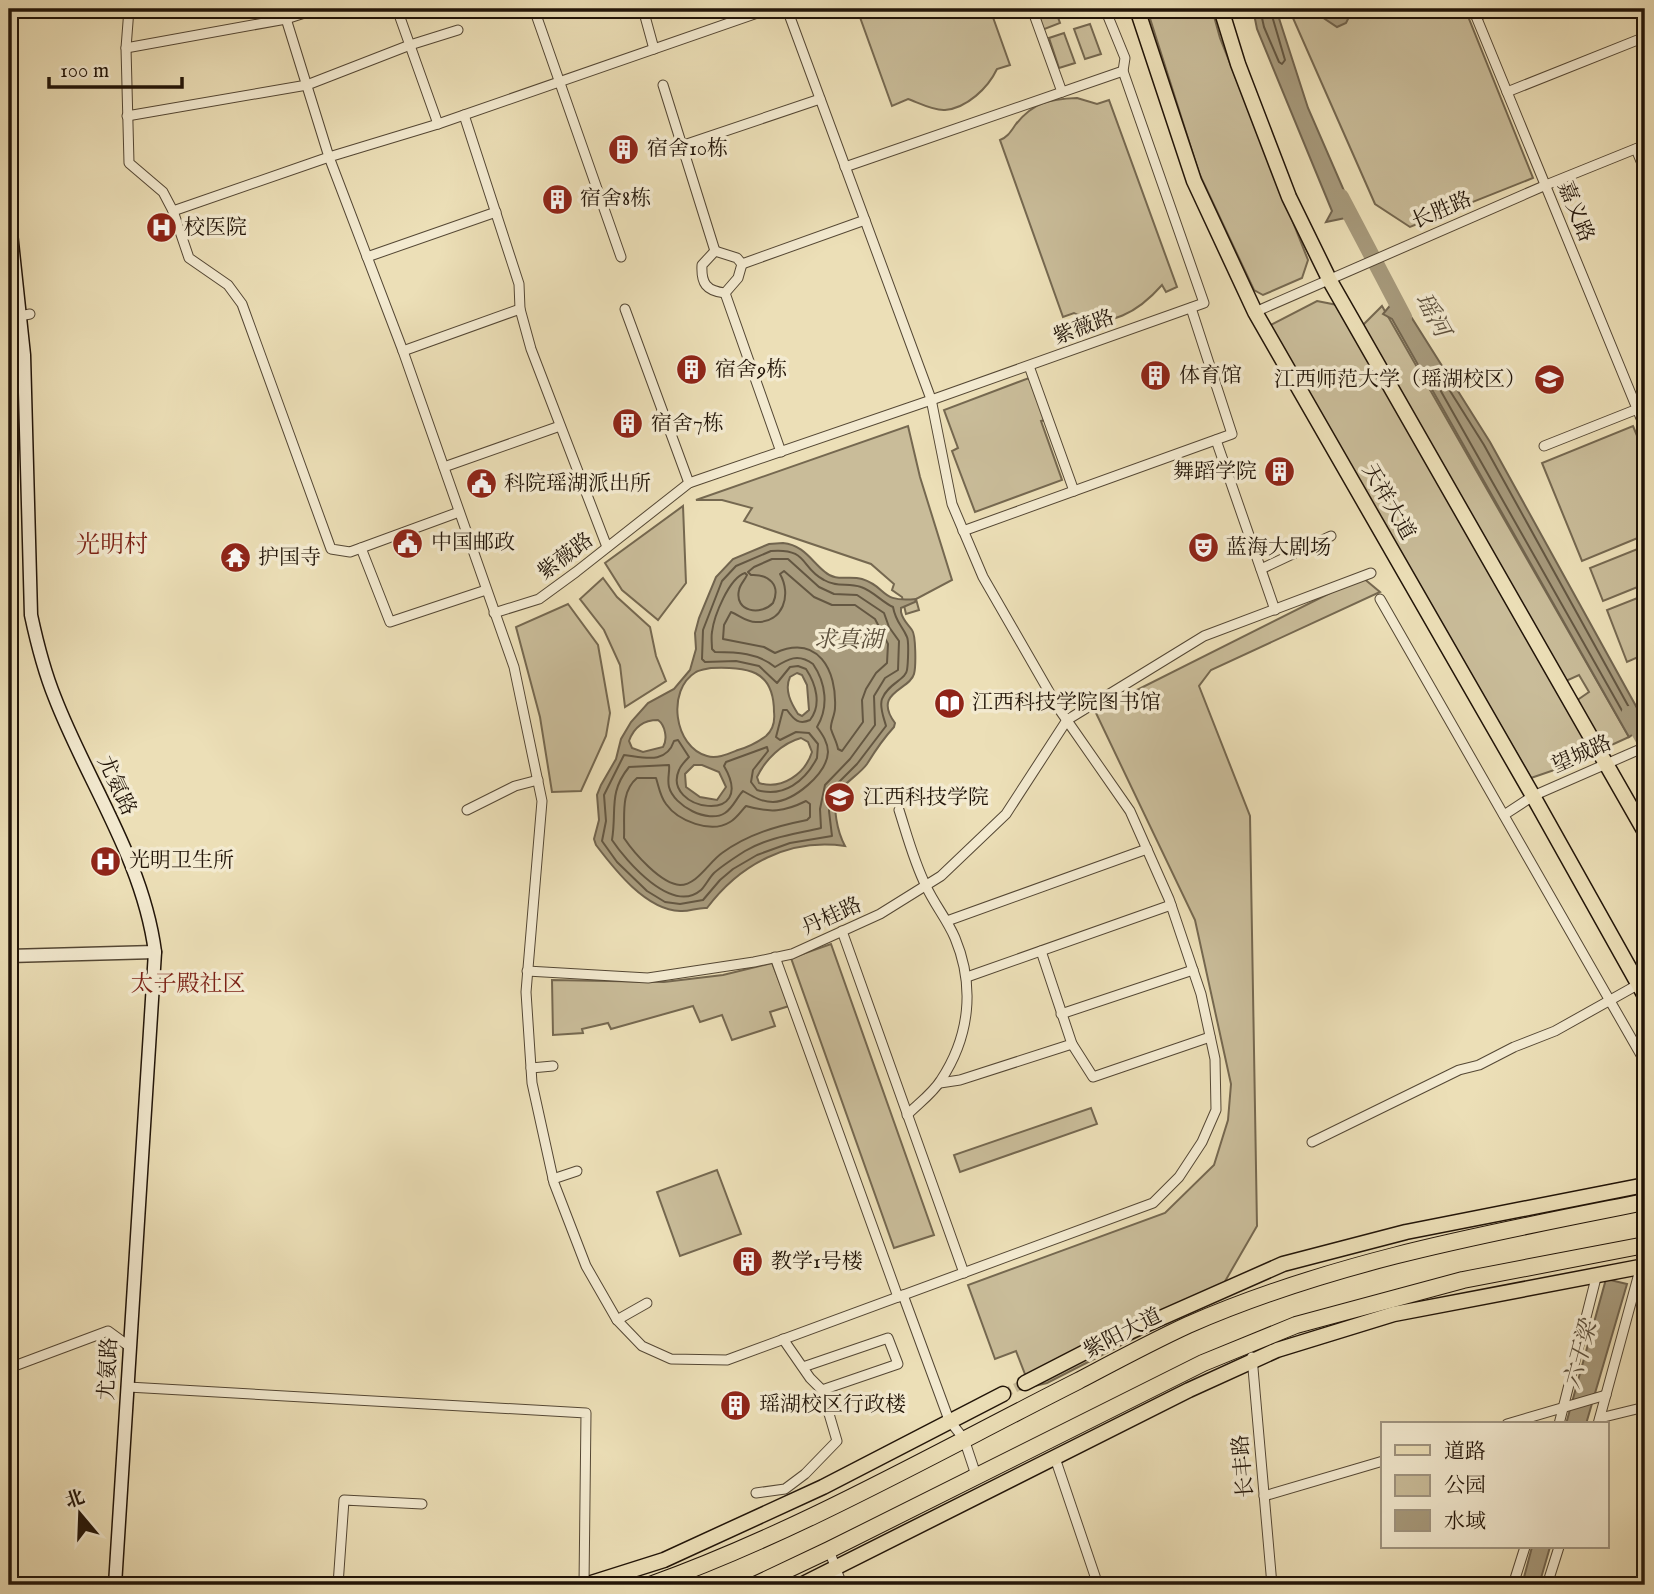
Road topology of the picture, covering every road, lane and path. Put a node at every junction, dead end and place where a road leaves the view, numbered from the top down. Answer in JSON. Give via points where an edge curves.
{"nodes":[{"id":1,"x":130,"y":9,"type":"edge"},
{"id":2,"x":283,"y":9,"type":"edge"},
{"id":3,"x":317,"y":9,"type":"edge"},
{"id":4,"x":397,"y":9,"type":"edge"},
{"id":5,"x":534,"y":9,"type":"edge"},
{"id":6,"x":643,"y":9,"type":"edge"},
{"id":7,"x":769,"y":9,"type":"edge"},
{"id":8,"x":787,"y":9,"type":"edge"},
{"id":9,"x":1032,"y":9,"type":"edge"},
{"id":10,"x":1105,"y":9,"type":"edge"},
{"id":11,"x":1137,"y":9,"type":"edge"},
{"id":12,"x":1221,"y":9,"type":"edge"},
{"id":13,"x":1496,"y":9,"type":"edge"},
{"id":14,"x":751,"y":12,"type":"edge"},
{"id":15,"x":1475,"y":13,"type":"edge"},
{"id":16,"x":286,"y":19,"type":"junction"},
{"id":17,"x":458,"y":30,"type":"dead end"},
{"id":18,"x":1645,"y":37,"type":"edge"},
{"id":19,"x":410,"y":45,"type":"junction"},
{"id":20,"x":126,"y":48,"type":"junction"},
{"id":21,"x":654,"y":49,"type":"junction"},
{"id":22,"x":1123,"y":71,"type":"junction"},
{"id":23,"x":561,"y":81,"type":"junction"},
{"id":24,"x":307,"y":85,"type":"junction"},
{"id":25,"x":663,"y":85,"type":"dead end"},
{"id":26,"x":1062,"y":92,"type":"junction"},
{"id":27,"x":1507,"y":92,"type":"junction"},
{"id":28,"x":820,"y":99,"type":"junction"},
{"id":29,"x":464,"y":115,"type":"junction"},
{"id":30,"x":127,"y":116,"type":"junction"},
{"id":31,"x":438,"y":124,"type":"junction"},
{"id":32,"x":681,"y":146,"type":"junction"},
{"id":33,"x":1641,"y":147,"type":"edge"},
{"id":34,"x":329,"y":158,"type":"junction"},
{"id":35,"x":845,"y":167,"type":"junction"},
{"id":36,"x":1645,"y":171,"type":"edge"},
{"id":37,"x":1546,"y":185,"type":"junction"},
{"id":38,"x":173,"y":211,"type":"junction"},
{"id":39,"x":496,"y":212,"type":"junction"},
{"id":40,"x":9,"y":214,"type":"edge"},
{"id":41,"x":865,"y":220,"type":"junction"},
{"id":42,"x":715,"y":251,"type":"junction"},
{"id":43,"x":367,"y":257,"type":"junction"},
{"id":44,"x":621,"y":257,"type":"dead end"},
{"id":45,"x":742,"y":264,"type":"junction"},
{"id":46,"x":1330,"y":281,"type":"junction"},
{"id":47,"x":725,"y":293,"type":"junction"},
{"id":48,"x":1191,"y":308,"type":"junction"},
{"id":49,"x":520,"y":309,"type":"junction"},
{"id":50,"x":625,"y":309,"type":"dead end"},
{"id":51,"x":1255,"y":312,"type":"junction"},
{"id":52,"x":403,"y":351,"type":"junction"},
{"id":53,"x":1029,"y":366,"type":"junction"},
{"id":54,"x":930,"y":401,"type":"junction"},
{"id":55,"x":1641,"y":408,"type":"edge"},
{"id":56,"x":560,"y":426,"type":"junction"},
{"id":57,"x":1645,"y":428,"type":"edge"},
{"id":58,"x":1216,"y":440,"type":"junction"},
{"id":59,"x":1544,"y":446,"type":"dead end"},
{"id":60,"x":781,"y":452,"type":"junction"},
{"id":61,"x":443,"y":467,"type":"junction"},
{"id":62,"x":689,"y":483,"type":"junction"},
{"id":63,"x":1074,"y":491,"type":"junction"},
{"id":64,"x":459,"y":512,"type":"junction"},
{"id":65,"x":963,"y":531,"type":"junction"},
{"id":66,"x":1331,"y":536,"type":"dead end"},
{"id":67,"x":607,"y":547,"type":"junction"},
{"id":68,"x":361,"y":548,"type":"junction"},
{"id":69,"x":1261,"y":569,"type":"junction"},
{"id":70,"x":1371,"y":573,"type":"dead end"},
{"id":71,"x":486,"y":590,"type":"junction"},
{"id":72,"x":1380,"y":599,"type":"dead end"},
{"id":73,"x":1275,"y":610,"type":"junction"},
{"id":74,"x":494,"y":613,"type":"junction"},
{"id":75,"x":1067,"y":720,"type":"junction"},
{"id":76,"x":1645,"y":747,"type":"edge"},
{"id":77,"x":1612,"y":762,"type":"junction"},
{"id":78,"x":538,"y":780,"type":"junction"},
{"id":79,"x":1533,"y":796,"type":"junction"},
{"id":80,"x":467,"y":810,"type":"dead end"},
{"id":81,"x":898,"y":810,"type":"dead end"},
{"id":82,"x":1504,"y":815,"type":"junction"},
{"id":83,"x":1645,"y":832,"type":"edge"},
{"id":84,"x":1147,"y":849,"type":"junction"},
{"id":85,"x":926,"y":886,"type":"junction"},
{"id":86,"x":1171,"y":905,"type":"junction"},
{"id":87,"x":947,"y":921,"type":"junction"},
{"id":88,"x":842,"y":931,"type":"junction"},
{"id":89,"x":1041,"y":951,"type":"junction"},
{"id":90,"x":155,"y":952,"type":"junction"},
{"id":91,"x":9,"y":956,"type":"edge"},
{"id":92,"x":775,"y":957,"type":"junction"},
{"id":93,"x":1193,"y":970,"type":"junction"},
{"id":94,"x":527,"y":971,"type":"junction"},
{"id":95,"x":967,"y":977,"type":"junction"},
{"id":96,"x":1642,"y":990,"type":"edge"},
{"id":97,"x":1610,"y":1000,"type":"junction"},
{"id":98,"x":1061,"y":1014,"type":"junction"},
{"id":99,"x":1210,"y":1037,"type":"junction"},
{"id":100,"x":1072,"y":1044,"type":"junction"},
{"id":101,"x":1645,"y":1062,"type":"edge"},
{"id":102,"x":552,"y":1066,"type":"dead end"},
{"id":103,"x":531,"y":1068,"type":"junction"},
{"id":104,"x":940,"y":1083,"type":"junction"},
{"id":105,"x":907,"y":1115,"type":"junction"},
{"id":106,"x":1312,"y":1142,"type":"dead end"},
{"id":107,"x":577,"y":1171,"type":"dead end"},
{"id":108,"x":553,"y":1179,"type":"junction"},
{"id":109,"x":1645,"y":1185,"type":"edge"},
{"id":110,"x":1645,"y":1202,"type":"edge"},
{"id":111,"x":1645,"y":1245,"type":"edge"},
{"id":112,"x":1643,"y":1266,"type":"edge"},
{"id":113,"x":964,"y":1272,"type":"junction"},
{"id":114,"x":1597,"y":1275,"type":"junction"},
{"id":115,"x":901,"y":1296,"type":"junction"},
{"id":116,"x":647,"y":1303,"type":"dead end"},
{"id":117,"x":617,"y":1320,"type":"junction"},
{"id":118,"x":783,"y":1339,"type":"junction"},
{"id":119,"x":1251,"y":1343,"type":"junction"},
{"id":120,"x":130,"y":1347,"type":"junction"},
{"id":121,"x":1253,"y":1361,"type":"junction"},
{"id":122,"x":803,"y":1367,"type":"junction"},
{"id":123,"x":9,"y":1368,"type":"edge"},
{"id":124,"x":1026,"y":1383,"type":"tunnel mouth"},
{"id":125,"x":128,"y":1387,"type":"junction"},
{"id":126,"x":822,"y":1390,"type":"junction"},
{"id":127,"x":1003,"y":1394,"type":"tunnel mouth"},
{"id":128,"x":1606,"y":1395,"type":"junction"},
{"id":129,"x":1645,"y":1407,"type":"edge"},
{"id":130,"x":1563,"y":1408,"type":"junction"},
{"id":131,"x":949,"y":1420,"type":"junction"},
{"id":132,"x":1599,"y":1421,"type":"edge"},
{"id":133,"x":1514,"y":1422,"type":"edge"},
{"id":134,"x":1560,"y":1422,"type":"edge"},
{"id":135,"x":964,"y":1439,"type":"junction"},
{"id":136,"x":1055,"y":1458,"type":"junction"},
{"id":137,"x":1381,"y":1462,"type":"edge"},
{"id":138,"x":965,"y":1481,"type":"junction"},
{"id":139,"x":756,"y":1493,"type":"dead end"},
{"id":140,"x":1264,"y":1496,"type":"junction"},
{"id":141,"x":422,"y":1504,"type":"dead end"},
{"id":142,"x":1525,"y":1548,"type":"edge"},
{"id":143,"x":1559,"y":1548,"type":"edge"},
{"id":144,"x":829,"y":1550,"type":"junction"},
{"id":145,"x":836,"y":1569,"type":"junction"},
{"id":146,"x":116,"y":1585,"type":"edge"},
{"id":147,"x":338,"y":1585,"type":"edge"},
{"id":148,"x":584,"y":1585,"type":"edge"},
{"id":149,"x":650,"y":1585,"type":"edge"},
{"id":150,"x":755,"y":1585,"type":"edge"},
{"id":151,"x":802,"y":1585,"type":"edge"},
{"id":152,"x":842,"y":1585,"type":"edge"},
{"id":153,"x":1098,"y":1585,"type":"edge"},
{"id":154,"x":1272,"y":1585,"type":"edge"},
{"id":155,"x":1513,"y":1585,"type":"edge"},
{"id":156,"x":1547,"y":1585,"type":"edge"}],
"edges":[{"from":1,"to":20,"type":"street"},
{"from":2,"to":16,"type":"street"},
{"from":3,"to":16,"type":"street"},
{"from":4,"to":19,"type":"street"},
{"from":5,"to":23,"type":"street"},
{"from":6,"to":21,"type":"street"},
{"from":7,"to":14,"type":"street"},
{"from":8,"to":28,"type":"street"},
{"from":9,"to":26,"type":"street"},
{"from":10,"to":22,"type":"street","via":[[1125,58]]},
{"from":11,"to":51,"type":"main road","name":"天祥大道","via":[[1194,181]]},
{"from":12,"to":46,"type":"main road","via":[[1289,197]]},
{"from":13,"to":15,"type":"street"},
{"from":14,"to":21,"type":"street"},
{"from":15,"to":27,"type":"street","name":"嘉义路"},
{"from":16,"to":20,"type":"street"},
{"from":16,"to":24,"type":"street"},
{"from":17,"to":19,"type":"street"},
{"from":18,"to":27,"type":"street"},
{"from":19,"to":24,"type":"street"},
{"from":19,"to":31,"type":"street"},
{"from":20,"to":30,"type":"street"},
{"from":21,"to":23,"type":"street"},
{"from":22,"to":26,"type":"street"},
{"from":22,"to":48,"type":"street","via":[[1204,303]]},
{"from":23,"to":29,"type":"street"},
{"from":23,"to":44,"type":"street"},
{"from":24,"to":30,"type":"street"},
{"from":24,"to":34,"type":"street"},
{"from":25,"to":32,"type":"street"},
{"from":26,"to":35,"type":"street"},
{"from":27,"to":37,"type":"street","name":"嘉义路"},
{"from":28,"to":32,"type":"street"},
{"from":28,"to":35,"type":"street"},
{"from":29,"to":31,"type":"street"},
{"from":29,"to":39,"type":"street"},
{"from":30,"to":38,"type":"street","via":[[129,163],[163,192]]},
{"from":31,"to":34,"type":"street"},
{"from":32,"to":42,"type":"street"},
{"from":33,"to":36,"type":"street"},
{"from":33,"to":37,"type":"street","name":"长胜路"},
{"from":34,"to":38,"type":"street"},
{"from":34,"to":43,"type":"street"},
{"from":35,"to":41,"type":"street"},
{"from":37,"to":46,"type":"street","name":"长胜路"},
{"from":37,"to":55,"type":"street","name":"嘉义路"},
{"from":38,"to":68,"type":"street","via":[[189,258],[228,285],[242,304],[331,549],[350,552]]},
{"from":39,"to":43,"type":"street"},
{"from":39,"to":49,"type":"street","via":[[519,284]]},
{"from":40,"to":90,"type":"main road","name":"尤氨路","via":[[25,315],[31,615],[55,699],[139,881]]},
{"from":41,"to":45,"type":"street"},
{"from":41,"to":54,"type":"street"},
{"from":42,"to":45,"type":"street"},
{"from":42,"to":47,"type":"street","via":[[702,265],[701,279],[705,287]]},
{"from":43,"to":52,"type":"street"},
{"from":45,"to":47,"type":"street","via":[[738,278]]},
{"from":46,"to":51,"type":"street","name":"长胜路"},
{"from":46,"to":77,"type":"main road"},
{"from":47,"to":60,"type":"street"},
{"from":48,"to":53,"type":"street","name":"紫薇路"},
{"from":48,"to":58,"type":"street","via":[[1232,435]]},
{"from":49,"to":52,"type":"street"},
{"from":49,"to":56,"type":"street"},
{"from":50,"to":62,"type":"street"},
{"from":51,"to":79,"type":"main road","name":"天祥大道"},
{"from":52,"to":61,"type":"street"},
{"from":53,"to":54,"type":"street","name":"紫薇路"},
{"from":53,"to":63,"type":"street"},
{"from":54,"to":60,"type":"street","name":"紫薇路"},
{"from":54,"to":65,"type":"street","via":[[952,504]]},
{"from":55,"to":57,"type":"street","name":"嘉义路"},
{"from":55,"to":59,"type":"street"},
{"from":56,"to":61,"type":"street"},
{"from":56,"to":67,"type":"street"},
{"from":58,"to":63,"type":"street"},
{"from":58,"to":69,"type":"street"},
{"from":60,"to":62,"type":"street","name":"紫薇路"},
{"from":61,"to":64,"type":"street"},
{"from":62,"to":67,"type":"street","name":"紫薇路"},
{"from":63,"to":65,"type":"street"},
{"from":64,"to":68,"type":"street"},
{"from":64,"to":71,"type":"street"},
{"from":65,"to":75,"type":"street","via":[[986,584]]},
{"from":66,"to":69,"type":"street"},
{"from":67,"to":74,"type":"street","name":"紫薇路","via":[[539,599]]},
{"from":68,"to":71,"type":"street","via":[[390,622]]},
{"from":69,"to":73,"type":"street"},
{"from":70,"to":73,"type":"street"},
{"from":71,"to":74,"type":"street"},
{"from":72,"to":82,"type":"street"},
{"from":73,"to":75,"type":"street","via":[[1205,636]]},
{"from":74,"to":78,"type":"street","via":[[514,667]]},
{"from":75,"to":84,"type":"street","via":[[1130,811]]},
{"from":75,"to":85,"type":"street","name":"丹桂路","via":[[1006,814]]},
{"from":76,"to":77,"type":"street","name":"望城路"},
{"from":77,"to":79,"type":"street","name":"望城路"},
{"from":77,"to":83,"type":"main road"},
{"from":78,"to":80,"type":"street"},
{"from":78,"to":94,"type":"street","via":[[542,800]]},
{"from":79,"to":82,"type":"street","name":"望城路"},
{"from":79,"to":96,"type":"main road","name":"天祥大道"},
{"from":81,"to":85,"type":"street"},
{"from":82,"to":97,"type":"street"},
{"from":84,"to":86,"type":"street"},
{"from":84,"to":87,"type":"street"},
{"from":85,"to":87,"type":"street"},
{"from":85,"to":88,"type":"street","name":"丹桂路"},
{"from":86,"to":89,"type":"street"},
{"from":86,"to":93,"type":"street"},
{"from":87,"to":95,"type":"street"},
{"from":88,"to":92,"type":"street","name":"丹桂路"},
{"from":88,"to":105,"type":"street"},
{"from":89,"to":95,"type":"street"},
{"from":89,"to":98,"type":"street"},
{"from":90,"to":91,"type":"main road"},
{"from":90,"to":120,"type":"main road","name":"尤氨路"},
{"from":92,"to":94,"type":"street","name":"丹桂路","via":[[648,978]]},
{"from":92,"to":115,"type":"street"},
{"from":93,"to":98,"type":"street"},
{"from":93,"to":99,"type":"street"},
{"from":94,"to":103,"type":"street"},
{"from":95,"to":104,"type":"street","via":[[968,1012],[960,1045]]},
{"from":96,"to":97,"type":"street"},
{"from":97,"to":101,"type":"street"},
{"from":97,"to":106,"type":"street","via":[[1555,1031],[1459,1070]]},
{"from":98,"to":100,"type":"street"},
{"from":99,"to":100,"type":"street","via":[[1093,1077]]},
{"from":99,"to":113,"type":"street","via":[[1216,1110],[1179,1177],[1153,1203]]},
{"from":100,"to":104,"type":"street"},
{"from":102,"to":103,"type":"street"},
{"from":103,"to":108,"type":"street"},
{"from":104,"to":105,"type":"street"},
{"from":105,"to":113,"type":"street"},
{"from":107,"to":108,"type":"street"},
{"from":108,"to":117,"type":"street","via":[[586,1266]]},
{"from":109,"to":124,"type":"main road","via":[[1406,1232],[1283,1264],[1093,1348]]},
{"from":110,"to":135,"type":"highway","name":"紫阳大道","via":[[1441,1243],[1261,1295],[1186,1326]]},
{"from":111,"to":119,"type":"highway","via":[[1463,1280],[1296,1325]]},
{"from":112,"to":114,"type":"main road"},
{"from":112,"to":128,"type":"street"},
{"from":113,"to":115,"type":"street"},
{"from":114,"to":121,"type":"main road","via":[[1394,1314]]},
{"from":114,"to":130,"type":"street"},
{"from":115,"to":118,"type":"street"},
{"from":115,"to":131,"type":"street"},
{"from":116,"to":117,"type":"street"},
{"from":117,"to":118,"type":"street","via":[[642,1346],[671,1359],[727,1360]]},
{"from":118,"to":122,"type":"street"},
{"from":119,"to":121,"type":"street","name":"长丰路"},
{"from":119,"to":138,"type":"highway"},
{"from":120,"to":123,"type":"street","via":[[108,1331]]},
{"from":120,"to":125,"type":"main road","name":"尤氨路"},
{"from":121,"to":136,"type":"main road"},
{"from":121,"to":140,"type":"street","name":"长丰路"},
{"from":122,"to":126,"type":"street"},
{"from":122,"to":126,"type":"street","via":[[888,1338],[898,1364]]},
{"from":125,"to":146,"type":"main road","name":"尤氨路"},
{"from":125,"to":148,"type":"street","via":[[586,1413]]},
{"from":126,"to":139,"type":"street","via":[[837,1441],[785,1489]]},
{"from":127,"to":131,"type":"main road"},
{"from":128,"to":130,"type":"street"},
{"from":128,"to":132,"type":"street"},
{"from":129,"to":132,"type":"street"},
{"from":130,"to":133,"type":"street"},
{"from":130,"to":134,"type":"street"},
{"from":131,"to":135,"type":"street"},
{"from":131,"to":148,"type":"main road","via":[[822,1487],[664,1560]]},
{"from":135,"to":138,"type":"street","via":[[975,1472]]},
{"from":135,"to":149,"type":"highway","name":"紫阳大道","via":[[816,1514]]},
{"from":136,"to":145,"type":"main road"},
{"from":136,"to":153,"type":"street"},
{"from":137,"to":140,"type":"street"},
{"from":138,"to":144,"type":"highway"},
{"from":140,"to":154,"type":"street","name":"长丰路"},
{"from":141,"to":147,"type":"street","via":[[344,1500]]},
{"from":142,"to":155,"type":"street"},
{"from":143,"to":156,"type":"street"},
{"from":144,"to":145,"type":"street"},
{"from":144,"to":150,"type":"highway"},
{"from":145,"to":151,"type":"main road"},
{"from":145,"to":152,"type":"street"}]}
